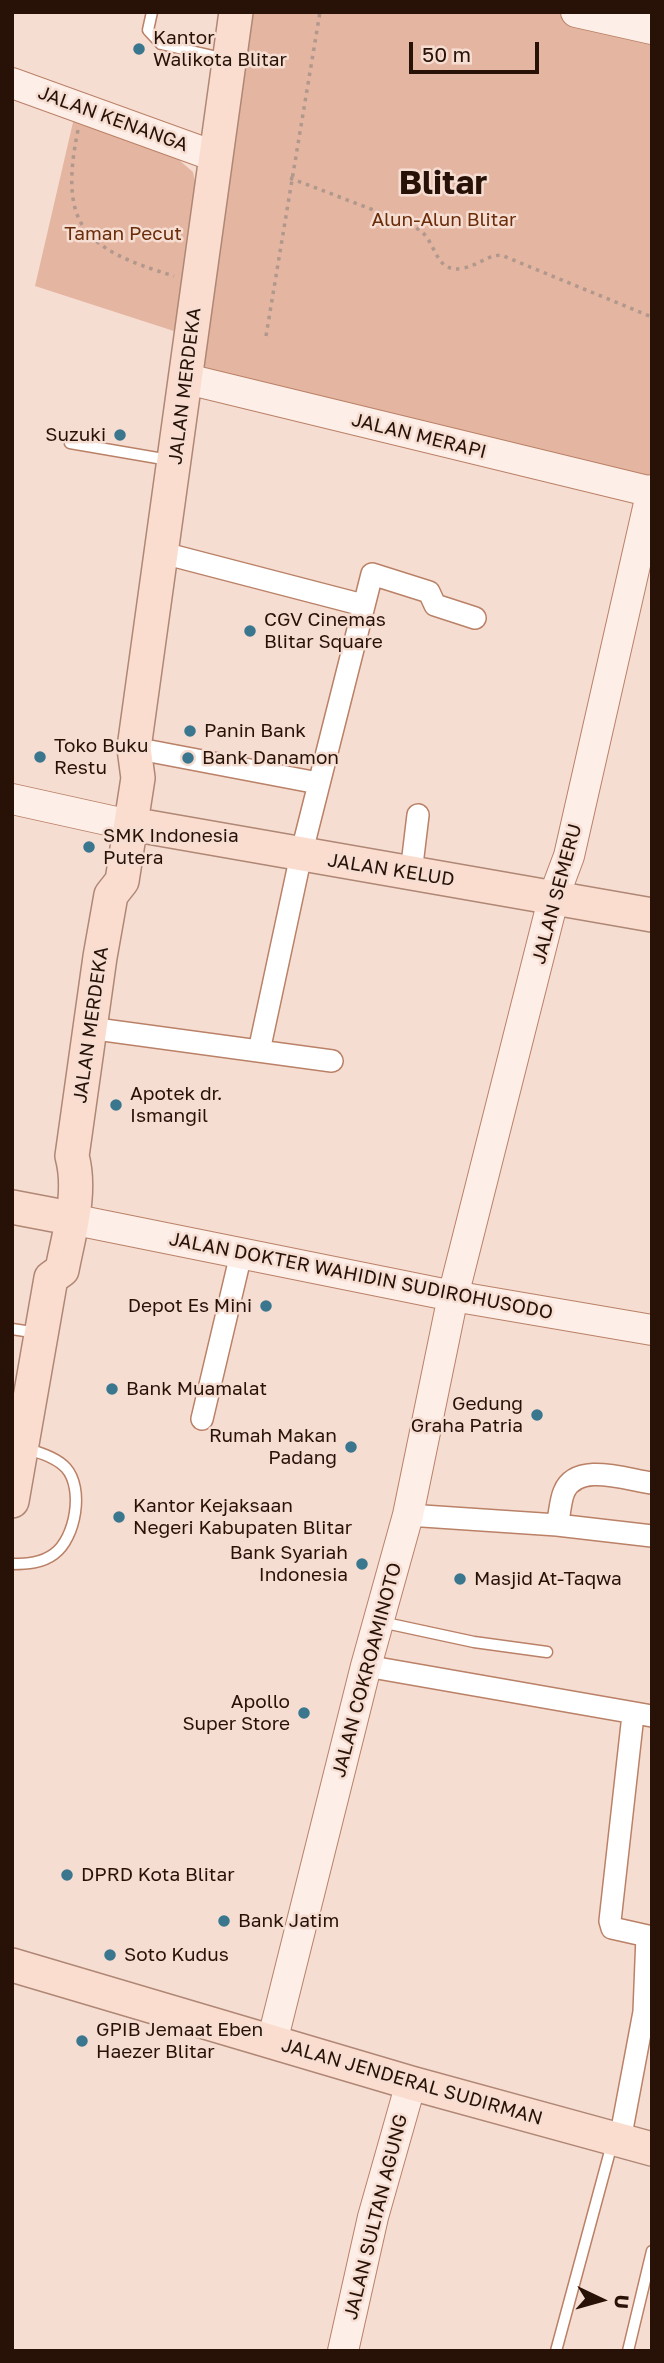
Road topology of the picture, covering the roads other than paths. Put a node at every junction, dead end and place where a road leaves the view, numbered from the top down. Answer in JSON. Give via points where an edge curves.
{"nodes":[{"id":1,"x":152,"y":12,"type":"edge"},
{"id":2,"x":236,"y":12,"type":"edge"},
{"id":3,"x":576,"y":12,"type":"edge"},
{"id":4,"x":652,"y":29,"type":"edge"},
{"id":5,"x":229,"y":60,"type":"junction"},
{"id":6,"x":12,"y":83,"type":"edge"},
{"id":7,"x":215,"y":156,"type":"junction"},
{"id":8,"x":187,"y":379,"type":"junction"},
{"id":9,"x":70,"y":443,"type":"dead end"},
{"id":10,"x":176,"y":461,"type":"junction"},
{"id":11,"x":652,"y":491,"type":"edge"},
{"id":12,"x":163,"y":553,"type":"junction"},
{"id":13,"x":363,"y":605,"type":"junction"},
{"id":14,"x":475,"y":618,"type":"dead end"},
{"id":15,"x":134,"y":753,"type":"junction"},
{"id":16,"x":318,"y":783,"type":"junction"},
{"id":17,"x":12,"y":799,"type":"edge"},
{"id":18,"x":418,"y":815,"type":"dead end"},
{"id":19,"x":123,"y":823,"type":"junction"},
{"id":20,"x":301,"y":855,"type":"junction"},
{"id":21,"x":411,"y":873,"type":"junction"},
{"id":22,"x":554,"y":896,"type":"junction"},
{"id":23,"x":652,"y":915,"type":"edge"},
{"id":24,"x":89,"y":1028,"type":"junction"},
{"id":25,"x":260,"y":1051,"type":"junction"},
{"id":26,"x":332,"y":1061,"type":"dead end"},
{"id":27,"x":12,"y":1208,"type":"edge"},
{"id":28,"x":62,"y":1217,"type":"junction"},
{"id":29,"x":241,"y":1254,"type":"junction"},
{"id":30,"x":453,"y":1296,"type":"junction"},
{"id":31,"x":652,"y":1330,"type":"edge"},
{"id":32,"x":27,"y":1331,"type":"edge"},
{"id":33,"x":202,"y":1419,"type":"dead end"},
{"id":34,"x":21,"y":1446,"type":"junction"},
{"id":35,"x":652,"y":1483,"type":"edge"},
{"id":36,"x":12,"y":1501,"type":"edge"},
{"id":37,"x":408,"y":1515,"type":"junction"},
{"id":38,"x":557,"y":1525,"type":"junction"},
{"id":39,"x":652,"y":1536,"type":"edge"},
{"id":40,"x":12,"y":1564,"type":"edge"},
{"id":41,"x":378,"y":1621,"type":"junction"},
{"id":42,"x":547,"y":1651,"type":"dead end"},
{"id":43,"x":366,"y":1667,"type":"junction"},
{"id":44,"x":643,"y":1715,"type":"edge"},
{"id":45,"x":649,"y":1937,"type":"edge"},
{"id":46,"x":12,"y":1965,"type":"edge"},
{"id":47,"x":272,"y":2042,"type":"junction"},
{"id":48,"x":643,"y":2081,"type":"edge"},
{"id":49,"x":411,"y":2083,"type":"junction"},
{"id":50,"x":617,"y":2139,"type":"junction"},
{"id":51,"x":652,"y":2149,"type":"edge"},
{"id":52,"x":652,"y":2251,"type":"edge"},
{"id":53,"x":343,"y":2351,"type":"edge"},
{"id":54,"x":556,"y":2351,"type":"edge"},
{"id":55,"x":628,"y":2351,"type":"edge"}],
"edges":[{"from":1,"to":5,"type":"lane","via":[[148,30],[161,44]]},
{"from":2,"to":5,"type":"main road","name":"JALAN MERDEKA"},
{"from":3,"to":4,"type":"main road"},
{"from":5,"to":7,"type":"main road","name":"JALAN MERDEKA"},
{"from":6,"to":7,"type":"main road","name":"JALAN KENANGA"},
{"from":7,"to":8,"type":"main road","name":"JALAN MERDEKA"},
{"from":8,"to":10,"type":"main road","name":"JALAN MERDEKA"},
{"from":8,"to":11,"type":"main road","name":"JALAN MERAPI"},
{"from":9,"to":10,"type":"lane"},
{"from":10,"to":12,"type":"main road","name":"JALAN MERDEKA"},
{"from":11,"to":22,"type":"main road","name":"JALAN SEMERU","via":[[569,856]]},
{"from":12,"to":13,"type":"street"},
{"from":12,"to":15,"type":"main road","name":"JALAN MERDEKA"},
{"from":13,"to":14,"type":"street","via":[[372,574],[429,592],[435,605]]},
{"from":13,"to":16,"type":"street"},
{"from":15,"to":16,"type":"street"},
{"from":15,"to":19,"type":"main road","name":"JALAN MERDEKA","via":[[138,778]]},
{"from":16,"to":20,"type":"street"},
{"from":17,"to":19,"type":"main road"},
{"from":18,"to":21,"type":"street"},
{"from":19,"to":20,"type":"main road","name":"JALAN KELUD"},
{"from":19,"to":24,"type":"main road","name":"JALAN MERDEKA","via":[[122,881],[111,895]]},
{"from":20,"to":21,"type":"main road","name":"JALAN KELUD"},
{"from":20,"to":25,"type":"street"},
{"from":21,"to":22,"type":"main road","name":"JALAN KELUD"},
{"from":22,"to":23,"type":"main road","name":"JALAN KELUD"},
{"from":22,"to":30,"type":"main road","name":"JALAN SEMERU"},
{"from":24,"to":25,"type":"street"},
{"from":24,"to":28,"type":"main road","name":"JALAN MERDEKA","via":[[72,1156],[78,1177]]},
{"from":25,"to":26,"type":"street"},
{"from":27,"to":28,"type":"main road"},
{"from":28,"to":29,"type":"main road","name":"JALAN DOKTER WAHIDIN SUDIROHUSODO"},
{"from":28,"to":32,"type":"main road","name":"JALAN MERDEKA","via":[[62,1270],[51,1278]]},
{"from":29,"to":30,"type":"main road","name":"JALAN DOKTER WAHIDIN SUDIROHUSODO"},
{"from":29,"to":33,"type":"street"},
{"from":30,"to":31,"type":"main road","name":"JALAN DOKTER WAHIDIN SUDIROHUSODO"},
{"from":30,"to":37,"type":"main road","name":"JALAN COKROAMINOTO"},
{"from":32,"to":34,"type":"main road","name":"JALAN MERDEKA"},
{"from":34,"to":36,"type":"main road","name":"JALAN MERDEKA"},
{"from":34,"to":40,"type":"lane","via":[[66,1468],[75,1486],[75,1511],[68,1536],[56,1553],[28,1564]]},
{"from":35,"to":38,"type":"street","via":[[588,1474],[576,1478],[565,1490]]},
{"from":37,"to":38,"type":"street"},
{"from":37,"to":41,"type":"main road","name":"JALAN COKROAMINOTO"},
{"from":38,"to":39,"type":"street"},
{"from":41,"to":42,"type":"lane","via":[[474,1642]]},
{"from":41,"to":43,"type":"main road","name":"JALAN COKROAMINOTO"},
{"from":43,"to":44,"type":"street"},
{"from":43,"to":47,"type":"main road","name":"JALAN COKROAMINOTO"},
{"from":44,"to":45,"type":"street","via":[[610,1921],[618,1931]]},
{"from":45,"to":48,"type":"street"},
{"from":46,"to":47,"type":"main road","name":"JALAN JENDERAL SUDIRMAN"},
{"from":47,"to":49,"type":"main road","name":"JALAN JENDERAL SUDIRMAN"},
{"from":48,"to":50,"type":"street"},
{"from":49,"to":50,"type":"main road","name":"JALAN JENDERAL SUDIRMAN"},
{"from":49,"to":53,"type":"main road","name":"JALAN SULTAN AGUNG","via":[[373,2217]]},
{"from":50,"to":51,"type":"main road","name":"JALAN JENDERAL SUDIRMAN"},
{"from":50,"to":54,"type":"lane"},
{"from":52,"to":55,"type":"lane"}]}
